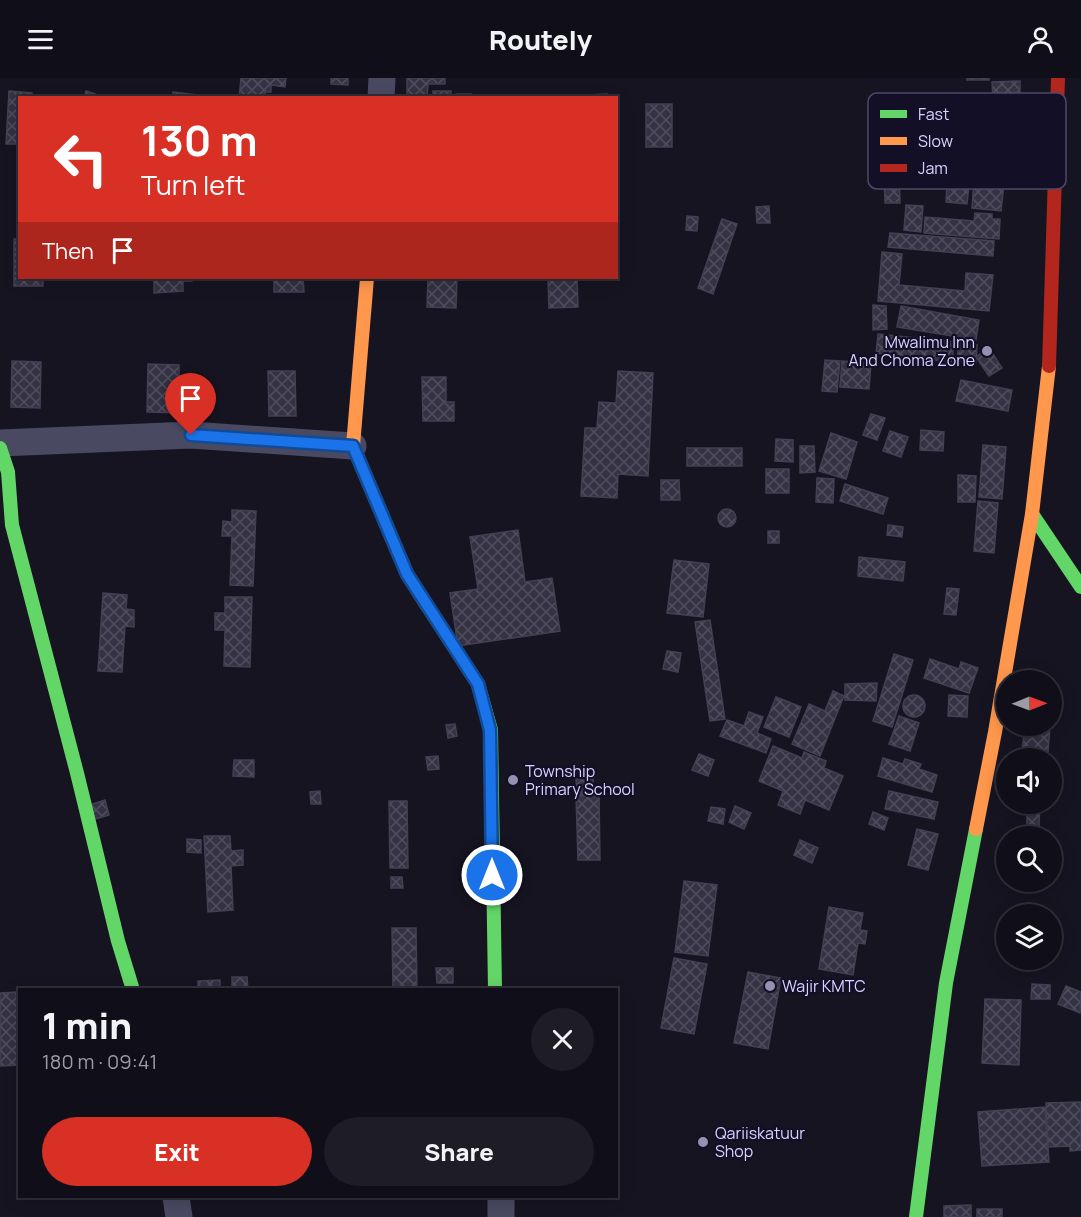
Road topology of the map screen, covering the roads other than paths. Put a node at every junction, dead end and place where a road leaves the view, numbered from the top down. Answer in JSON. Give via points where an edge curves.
{"nodes":[{"id":1,"x":382,"y":78,"type":"edge"},
{"id":2,"x":1058,"y":78,"type":"edge"},
{"id":3,"x":1058,"y":93,"type":"edge"},
{"id":4,"x":381,"y":96,"type":"edge"},
{"id":5,"x":1054,"y":189,"type":"edge"},
{"id":6,"x":367,"y":279,"type":"edge"},
{"id":7,"x":0,"y":443,"type":"edge"},
{"id":8,"x":353,"y":446,"type":"junction"},
{"id":9,"x":0,"y":448,"type":"edge"},
{"id":10,"x":1032,"y":514,"type":"junction"},
{"id":11,"x":1081,"y":588,"type":"edge"},
{"id":12,"x":132,"y":988,"type":"edge"},
{"id":13,"x":495,"y":988,"type":"edge"},
{"id":14,"x":176,"y":1198,"type":"edge"},
{"id":15,"x":501,"y":1198,"type":"edge"},
{"id":16,"x":179,"y":1217,"type":"edge"},
{"id":17,"x":501,"y":1217,"type":"edge"},
{"id":18,"x":916,"y":1217,"type":"edge"}],
"edges":[{"from":1,"to":4,"type":"street"},
{"from":2,"to":3,"type":"street"},
{"from":5,"to":10,"type":"street","via":[[1049,362]]},
{"from":6,"to":8,"type":"street"},
{"from":7,"to":8,"type":"street","via":[[191,435]]},
{"from":8,"to":13,"type":"street","via":[[407,574],[478,684],[490,730]]},
{"from":9,"to":12,"type":"street","via":[[8,472],[12,525]]},
{"from":10,"to":11,"type":"street"},
{"from":10,"to":18,"type":"street","via":[[946,983]]},
{"from":14,"to":16,"type":"street"},
{"from":15,"to":17,"type":"street"}]}
